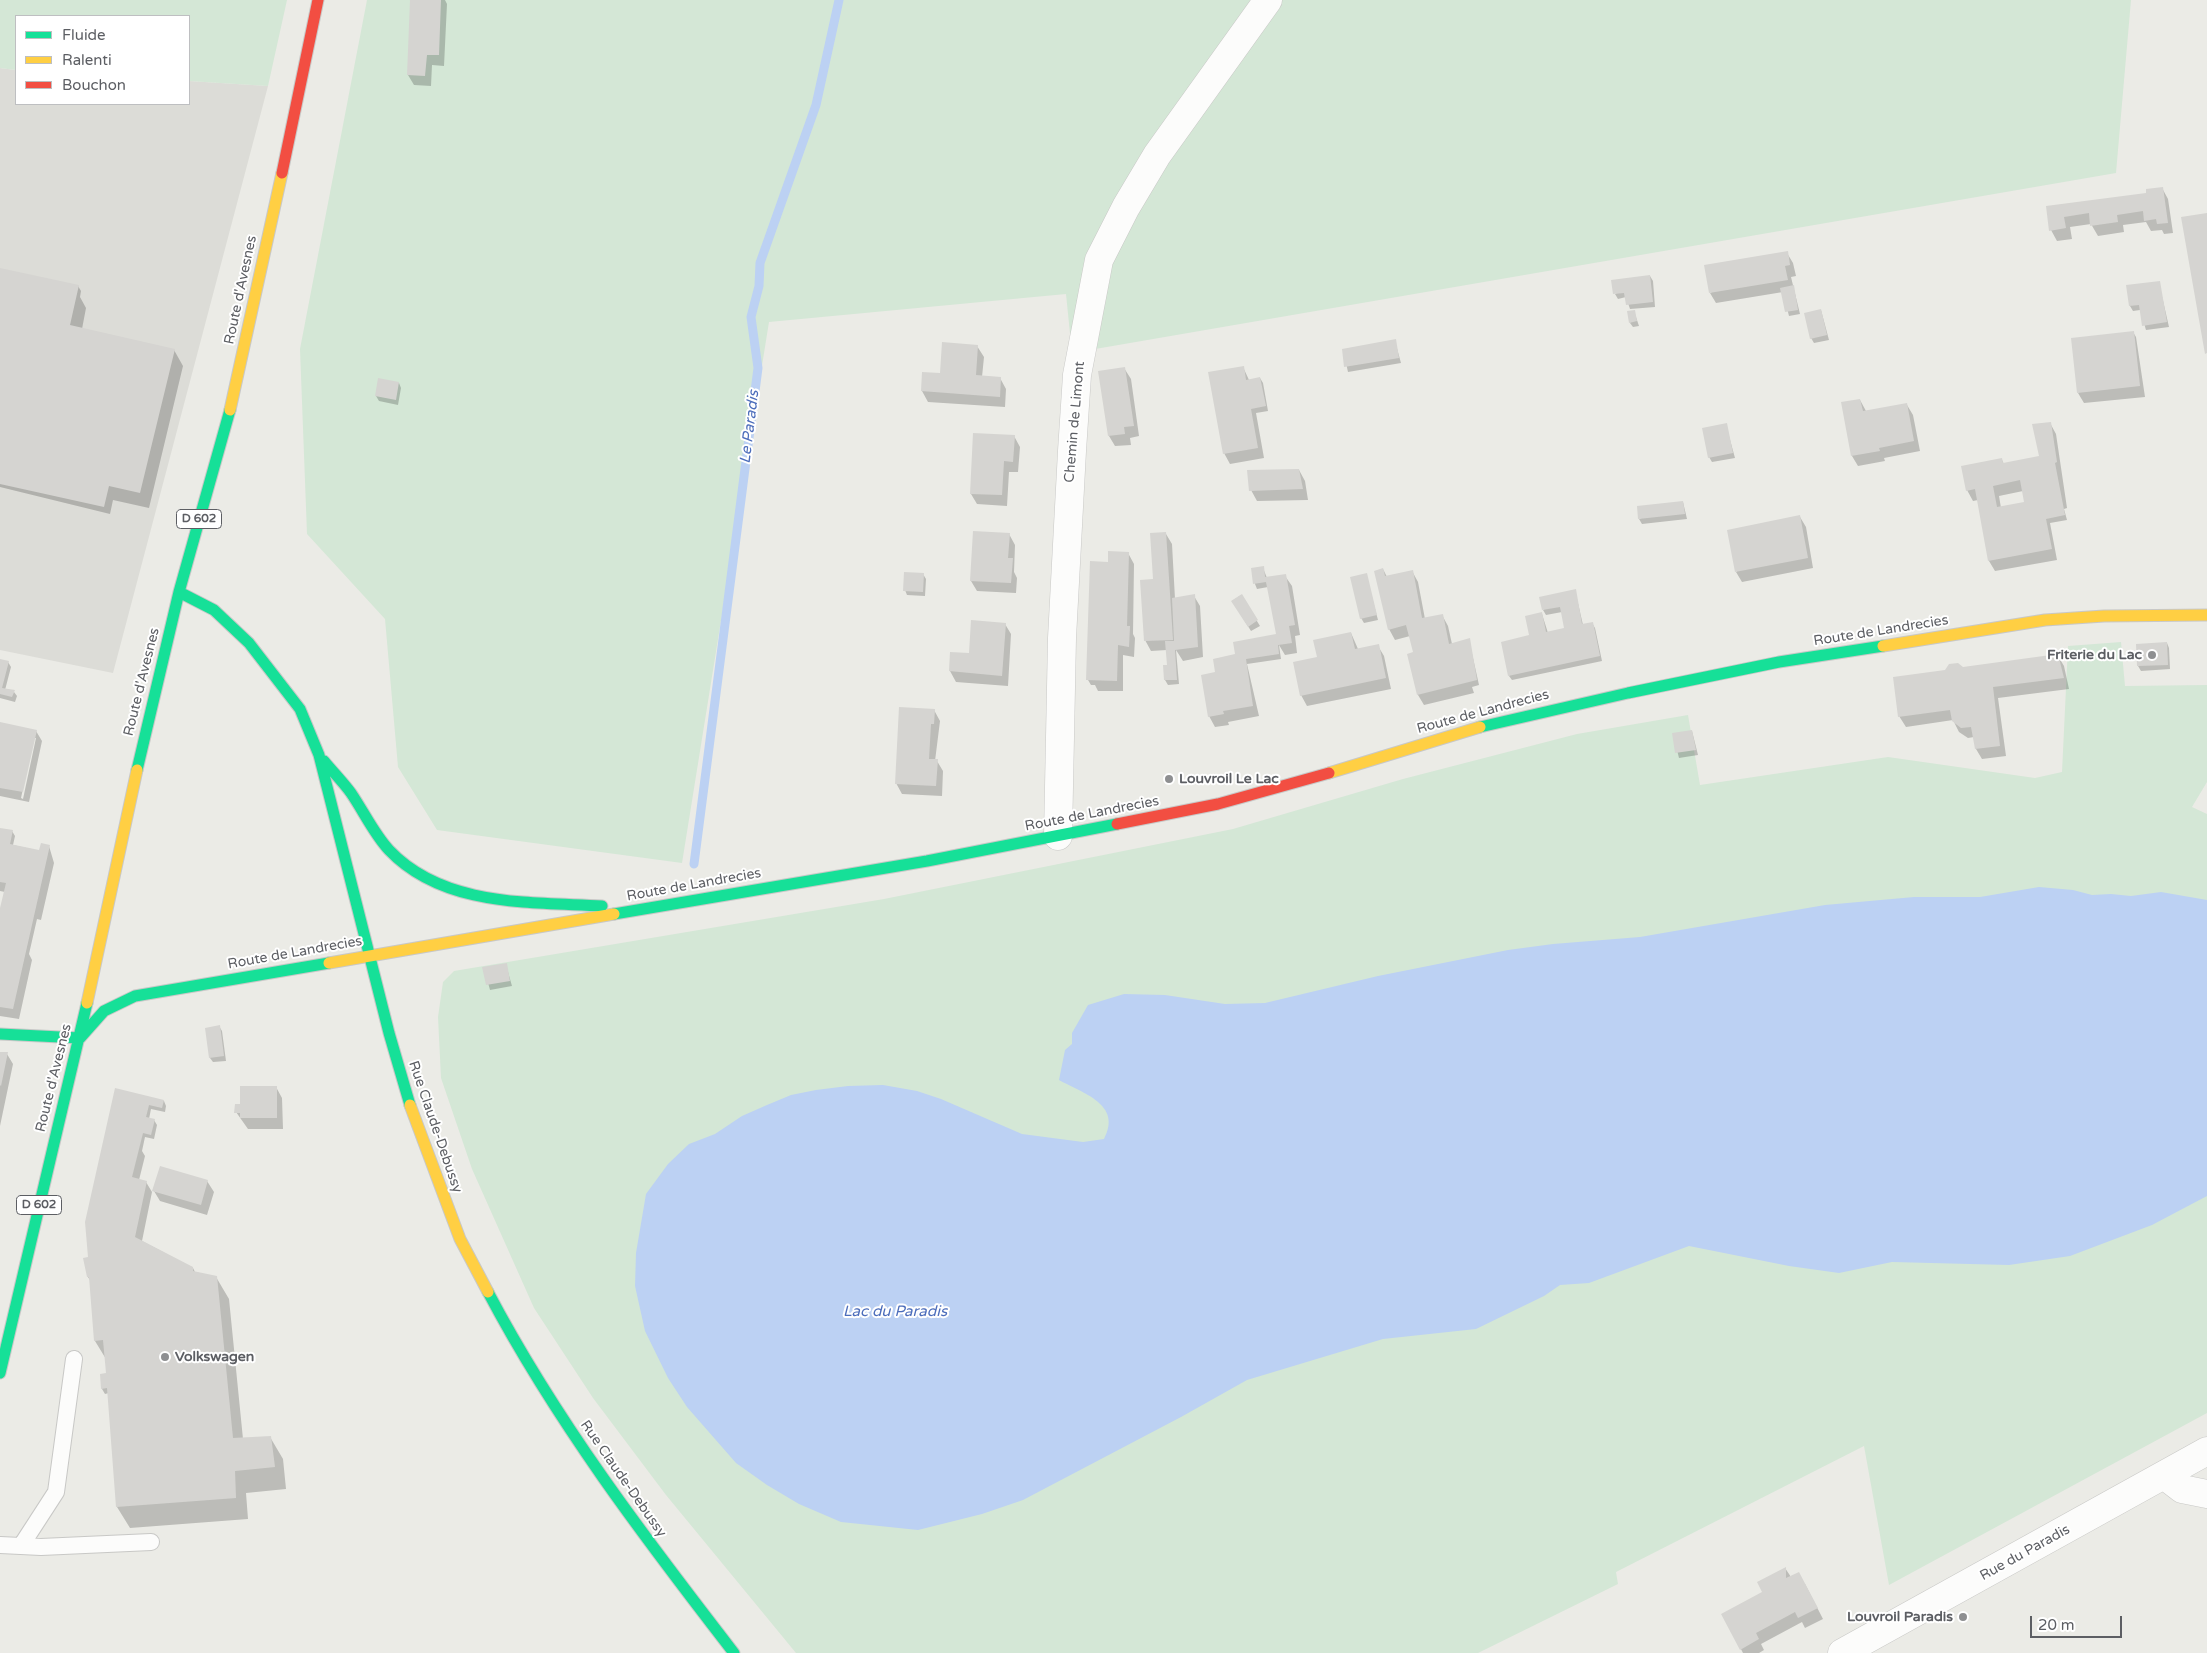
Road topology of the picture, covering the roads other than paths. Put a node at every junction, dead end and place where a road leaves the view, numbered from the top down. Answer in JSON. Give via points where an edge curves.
{"nodes":[{"id":1,"x":318,"y":0,"type":"edge"},
{"id":2,"x":1268,"y":0,"type":"edge"},
{"id":3,"x":179,"y":592,"type":"junction"},
{"id":4,"x":2207,"y":615,"type":"edge"},
{"id":5,"x":319,"y":755,"type":"junction"},
{"id":6,"x":1058,"y":836,"type":"junction"},
{"id":7,"x":643,"y":909,"type":"junction"},
{"id":8,"x":369,"y":955,"type":"junction"},
{"id":9,"x":0,"y":1034,"type":"edge"},
{"id":10,"x":80,"y":1038,"type":"junction"},
{"id":11,"x":74,"y":1359,"type":"dead end"},
{"id":12,"x":0,"y":1373,"type":"edge"},
{"id":13,"x":2207,"y":1451,"type":"edge"},
{"id":14,"x":2165,"y":1476,"type":"junction"},
{"id":15,"x":2207,"y":1494,"type":"edge"},
{"id":16,"x":151,"y":1542,"type":"dead end"},
{"id":17,"x":0,"y":1545,"type":"edge"},
{"id":18,"x":20,"y":1546,"type":"junction"},
{"id":19,"x":734,"y":1653,"type":"edge"},
{"id":20,"x":1842,"y":1653,"type":"edge"}],
"edges":[{"from":1,"to":3,"type":"main road","name":"Route d'Avesnes","number":"D 602","via":[[237,383]]},
{"from":2,"to":6,"type":"street","name":"Chemin de Limont","via":[[1157,155],[1099,260],[1077,376],[1072,442],[1062,638]]},
{"from":3,"to":5,"type":"main road","name":"Rue Claude-Debussy","via":[[214,610],[249,643],[300,709]]},
{"from":3,"to":10,"type":"main road","name":"Route d'Avesnes","number":"D 602","via":[[142,747]]},
{"from":4,"to":6,"type":"main road","name":"Route de Landrecies","via":[[2045,620],[1780,662],[1628,692],[1491,724],[1218,804]]},
{"from":5,"to":7,"type":"main road","via":[[351,793],[390,851],[415,874],[445,888],[479,896]]},
{"from":5,"to":8,"type":"main road","name":"Rue Claude-Debussy"},
{"from":6,"to":7,"type":"main road","name":"Route de Landrecies"},
{"from":7,"to":8,"type":"main road","name":"Route de Landrecies"},
{"from":8,"to":10,"type":"main road","name":"Route de Landrecies","via":[[135,996],[104,1011]]},
{"from":8,"to":19,"type":"main road","name":"Rue Claude-Debussy","via":[[409,1104],[460,1239],[502,1319],[563,1419],[661,1558]]},
{"from":9,"to":10,"type":"main road"},
{"from":10,"to":12,"type":"main road","name":"Route d'Avesnes","number":"D 602"},
{"from":11,"to":18,"type":"lane","via":[[56,1492]]},
{"from":13,"to":14,"type":"street","name":"Rue du Paradis"},
{"from":14,"to":15,"type":"street","via":[[2182,1489]]},
{"from":14,"to":20,"type":"street","name":"Rue du Paradis"},
{"from":16,"to":18,"type":"lane"},
{"from":17,"to":18,"type":"lane"}]}
